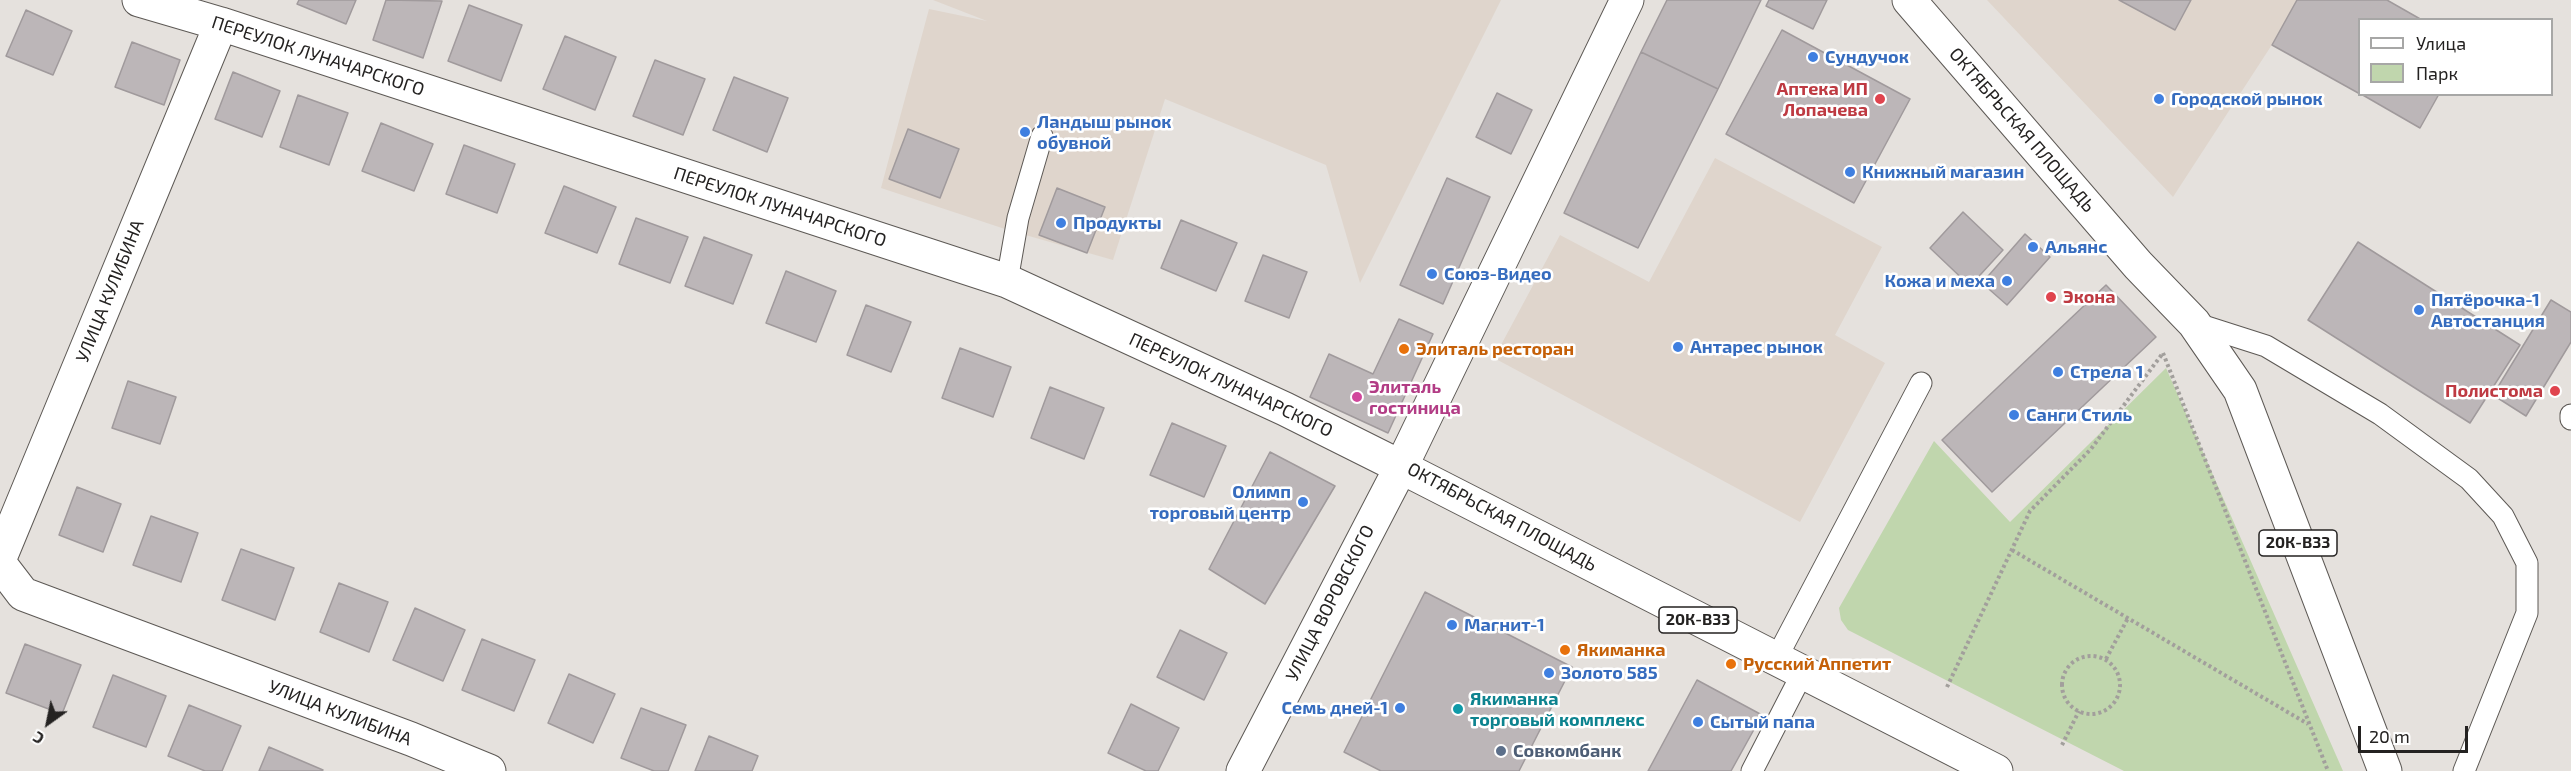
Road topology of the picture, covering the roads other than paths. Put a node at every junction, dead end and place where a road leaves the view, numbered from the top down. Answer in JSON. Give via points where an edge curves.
{"nodes":[{"id":1,"x":139,"y":0,"type":"edge"},
{"id":2,"x":1627,"y":0,"type":"edge"},
{"id":3,"x":1909,"y":0,"type":"edge"},
{"id":4,"x":221,"y":24,"type":"junction"},
{"id":5,"x":1042,"y":136,"type":"dead end"},
{"id":6,"x":1006,"y":281,"type":"junction"},
{"id":7,"x":2194,"y":323,"type":"junction"},
{"id":8,"x":1921,"y":383,"type":"dead end"},
{"id":9,"x":1401,"y":466,"type":"junction"},
{"id":10,"x":0,"y":558,"type":"edge"},
{"id":11,"x":0,"y":564,"type":"edge"},
{"id":12,"x":1789,"y":666,"type":"junction"},
{"id":13,"x":489,"y":771,"type":"edge"},
{"id":14,"x":1243,"y":771,"type":"edge"},
{"id":15,"x":1752,"y":771,"type":"edge"},
{"id":16,"x":1996,"y":771,"type":"edge"},
{"id":17,"x":2385,"y":771,"type":"edge"},
{"id":18,"x":2464,"y":771,"type":"edge"}],
"edges":[{"from":1,"to":4,"type":"street","name":"ПЕРЕУЛОК ЛУНАЧАРСКОГО"},
{"from":2,"to":9,"type":"street","name":"ОКТЯБРЬСКАЯ ПЛОЩАДЬ"},
{"from":3,"to":7,"type":"street","name":"ОКТЯБРЬСКАЯ ПЛОЩАДЬ","number":"20К-В33","via":[[2138,265]]},
{"from":4,"to":6,"type":"street","name":"ПЕРЕУЛОК ЛУНАЧАРСКОГО"},
{"from":4,"to":10,"type":"street","name":"УЛИЦА КУЛИБИНА"},
{"from":5,"to":6,"type":"lane","via":[[1018,218]]},
{"from":6,"to":9,"type":"street","name":"ПЕРЕУЛОК ЛУНАЧАРСКОГО"},
{"from":7,"to":17,"type":"street","name":"ОКТЯБРЬСКАЯ ПЛОЩАДЬ","number":"20К-В33","via":[[2240,390]]},
{"from":7,"to":18,"type":"lane","via":[[2266,346],[2380,414],[2469,479],[2503,516],[2527,563],[2527,613]]},
{"from":8,"to":12,"type":"lane"},
{"from":9,"to":12,"type":"street","name":"ОКТЯБРЬСКАЯ ПЛОЩАДЬ","number":"20К-В33"},
{"from":9,"to":14,"type":"street","name":"УЛИЦА ВОРОВСКОГО"},
{"from":11,"to":13,"type":"street","name":"УЛИЦА КУЛИБИНА","via":[[23,594]]},
{"from":12,"to":15,"type":"lane"},
{"from":12,"to":16,"type":"street","name":"ОКТЯБРЬСКАЯ ПЛОЩАДЬ","number":"20К-В33"}]}
